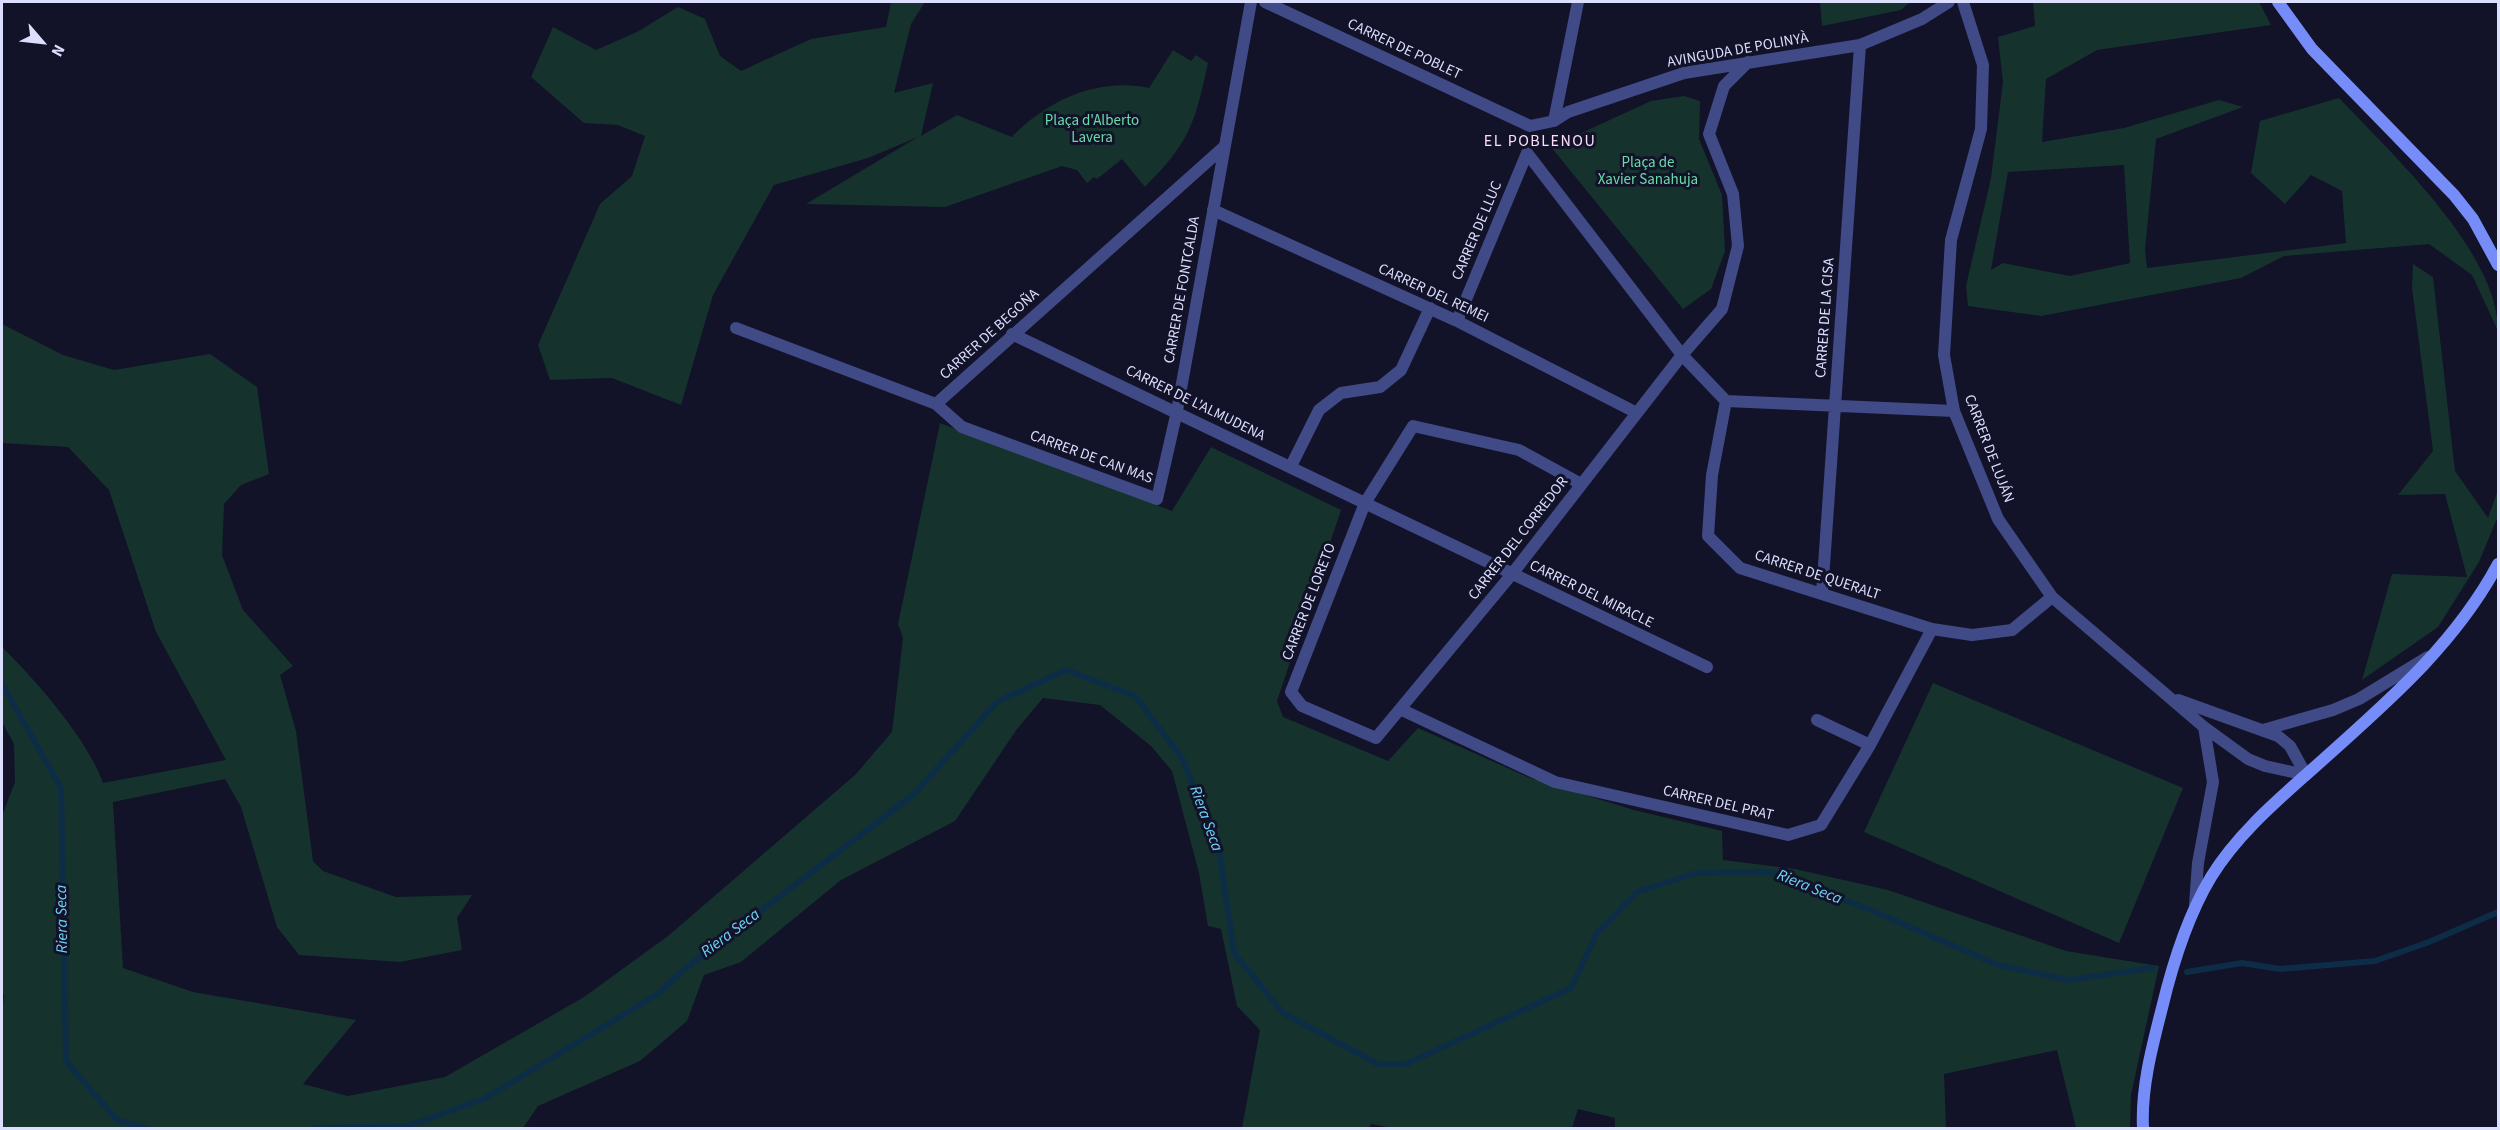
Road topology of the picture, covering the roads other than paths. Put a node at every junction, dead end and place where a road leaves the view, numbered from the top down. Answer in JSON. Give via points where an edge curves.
{"nodes":[{"id":1,"x":1251,"y":2,"type":"edge"},
{"id":2,"x":1265,"y":2,"type":"edge"},
{"id":3,"x":1578,"y":2,"type":"edge"},
{"id":4,"x":1949,"y":2,"type":"edge"},
{"id":5,"x":1963,"y":2,"type":"edge"},
{"id":6,"x":2278,"y":2,"type":"edge"},
{"id":7,"x":1860,"y":45,"type":"junction"},
{"id":8,"x":1748,"y":62,"type":"junction"},
{"id":9,"x":1554,"y":121,"type":"junction"},
{"id":10,"x":1530,"y":126,"type":"joint"},
{"id":11,"x":1225,"y":146,"type":"junction"},
{"id":12,"x":1213,"y":210,"type":"junction"},
{"id":13,"x":2499,"y":265,"type":"edge"},
{"id":14,"x":1430,"y":308,"type":"junction"},
{"id":15,"x":1457,"y":321,"type":"junction"},
{"id":16,"x":736,"y":328,"type":"dead end"},
{"id":17,"x":1012,"y":334,"type":"junction"},
{"id":18,"x":1682,"y":355,"type":"junction"},
{"id":19,"x":1726,"y":401,"type":"junction"},
{"id":20,"x":936,"y":404,"type":"junction"},
{"id":21,"x":1835,"y":406,"type":"junction"},
{"id":22,"x":1177,"y":411,"type":"junction"},
{"id":23,"x":1954,"y":411,"type":"junction"},
{"id":24,"x":1637,"y":413,"type":"junction"},
{"id":25,"x":1291,"y":466,"type":"junction"},
{"id":26,"x":1581,"y":484,"type":"junction"},
{"id":27,"x":1365,"y":503,"type":"junction"},
{"id":28,"x":2499,"y":564,"type":"edge"},
{"id":29,"x":1512,"y":574,"type":"junction"},
{"id":30,"x":1822,"y":594,"type":"junction"},
{"id":31,"x":2052,"y":597,"type":"junction"},
{"id":32,"x":1932,"y":629,"type":"junction"},
{"id":33,"x":2442,"y":647,"type":"junction"},
{"id":34,"x":1707,"y":667,"type":"dead end"},
{"id":35,"x":2173,"y":698,"type":"junction"},
{"id":36,"x":1400,"y":709,"type":"junction"},
{"id":37,"x":1817,"y":720,"type":"dead end"},
{"id":38,"x":2204,"y":727,"type":"junction"},
{"id":39,"x":2263,"y":730,"type":"junction"},
{"id":40,"x":1376,"y":738,"type":"joint"},
{"id":41,"x":1870,"y":746,"type":"junction"},
{"id":42,"x":2306,"y":775,"type":"junction"},
{"id":43,"x":2195,"y":906,"type":"junction"},
{"id":44,"x":2143,"y":1128,"type":"edge"}],
"edges":[{"from":1,"to":11,"type":"street"},
{"from":2,"to":10,"type":"street","name":"CARRER DE POBLET"},
{"from":3,"to":9,"type":"street"},
{"from":4,"to":7,"type":"street","name":"AVINGUDA DE POLINYÀ","via":[[1922,19]]},
{"from":5,"to":23,"type":"street","name":"CARRER DE LUJÁN","via":[[1983,65],[1981,129],[1951,240],[1944,355]]},
{"from":6,"to":13,"type":"main road","via":[[2312,49],[2454,195],[2473,219]]},
{"from":7,"to":8,"type":"street","name":"AVINGUDA DE POLINYÀ"},
{"from":7,"to":21,"type":"street","name":"CARRER DE LA CISA"},
{"from":8,"to":9,"type":"street","name":"AVINGUDA DE POLINYÀ","via":[[1684,73],[1568,112]]},
{"from":8,"to":18,"type":"street","via":[[1724,86],[1709,134],[1732,194],[1738,246],[1722,309]]},
{"from":9,"to":10,"type":"street","name":"AVINGUDA DE POLINYÀ"},
{"from":11,"to":12,"type":"street"},
{"from":11,"to":17,"type":"street","name":"CARRER DE BEGOÑA"},
{"from":12,"to":14,"type":"street","name":"CARRER DEL REMEI"},
{"from":12,"to":22,"type":"street","name":"CARRER DE FONTCALDA"},
{"from":14,"to":15,"type":"street","name":"CARRER DEL REMEI"},
{"from":14,"to":25,"type":"street","via":[[1401,370],[1380,387],[1341,393],[1319,410]]},
{"from":15,"to":18,"type":"street","name":"CARRER DE LLUC","via":[[1527,153]]},
{"from":15,"to":24,"type":"street","name":"CARRER DEL REMEI"},
{"from":16,"to":20,"type":"street"},
{"from":17,"to":20,"type":"street","name":"CARRER DE BEGOÑA"},
{"from":17,"to":22,"type":"street","name":"CARRER DE L'ALMUDENA"},
{"from":18,"to":19,"type":"street"},
{"from":18,"to":24,"type":"street","name":"CARRER DEL CORREDOR"},
{"from":19,"to":21,"type":"street"},
{"from":19,"to":30,"type":"street","name":"CARRER DE QUERALT","via":[[1712,475],[1708,537],[1740,568]]},
{"from":20,"to":22,"type":"street","name":"CARRER DE CAN MAS","via":[[962,427],[1157,499]]},
{"from":21,"to":23,"type":"street"},
{"from":21,"to":30,"type":"street","name":"CARRER DE LA CISA"},
{"from":22,"to":25,"type":"street","name":"CARRER DE L'ALMUDENA"},
{"from":23,"to":31,"type":"street","name":"CARRER DE LUJÁN","via":[[1998,519]]},
{"from":24,"to":26,"type":"street","name":"CARRER DEL CORREDOR"},
{"from":25,"to":27,"type":"street","name":"CARRER DE L'ALMUDENA"},
{"from":26,"to":27,"type":"street","name":"CARRER DE LORETO","via":[[1519,450],[1413,426]]},
{"from":26,"to":29,"type":"street","name":"CARRER DEL CORREDOR"},
{"from":27,"to":29,"type":"street","name":"CARRER DEL MIRACLE"},
{"from":27,"to":40,"type":"street","name":"CARRER DE LORETO","via":[[1291,692],[1302,706]]},
{"from":28,"to":33,"type":"main road","via":[[2469,614]]},
{"from":29,"to":34,"type":"street","name":"CARRER DEL MIRACLE"},
{"from":29,"to":36,"type":"street","name":"CARRER DEL CORREDOR"},
{"from":30,"to":32,"type":"street","name":"CARRER DE QUERALT"},
{"from":31,"to":32,"type":"street","name":"CARRER DE QUERALT","via":[[2012,630],[1972,635]]},
{"from":31,"to":35,"type":"street","name":"CARRER DE LUJÁN"},
{"from":32,"to":41,"type":"street","name":"CARRER DEL PRAT"},
{"from":33,"to":39,"type":"street","via":[[2359,699]]},
{"from":33,"to":42,"type":"main road"},
{"from":35,"to":38,"type":"street","name":"CARRER DE LUJÁN"},
{"from":35,"to":39,"type":"street"},
{"from":36,"to":40,"type":"street","name":"CARRER DEL CORREDOR"},
{"from":36,"to":41,"type":"street","name":"CARRER DEL PRAT","via":[[1555,782],[1788,835],[1821,825]]},
{"from":37,"to":41,"type":"street"},
{"from":38,"to":42,"type":"street","name":"CARRER DE LUJÁN","via":[[2248,759]]},
{"from":38,"to":43,"type":"street","via":[[2213,782],[2198,863]]},
{"from":39,"to":42,"type":"street","via":[[2290,746]]},
{"from":42,"to":43,"type":"main road","via":[[2244,834]]},
{"from":43,"to":44,"type":"main road","via":[[2158,1022],[2142,1109]]}]}
